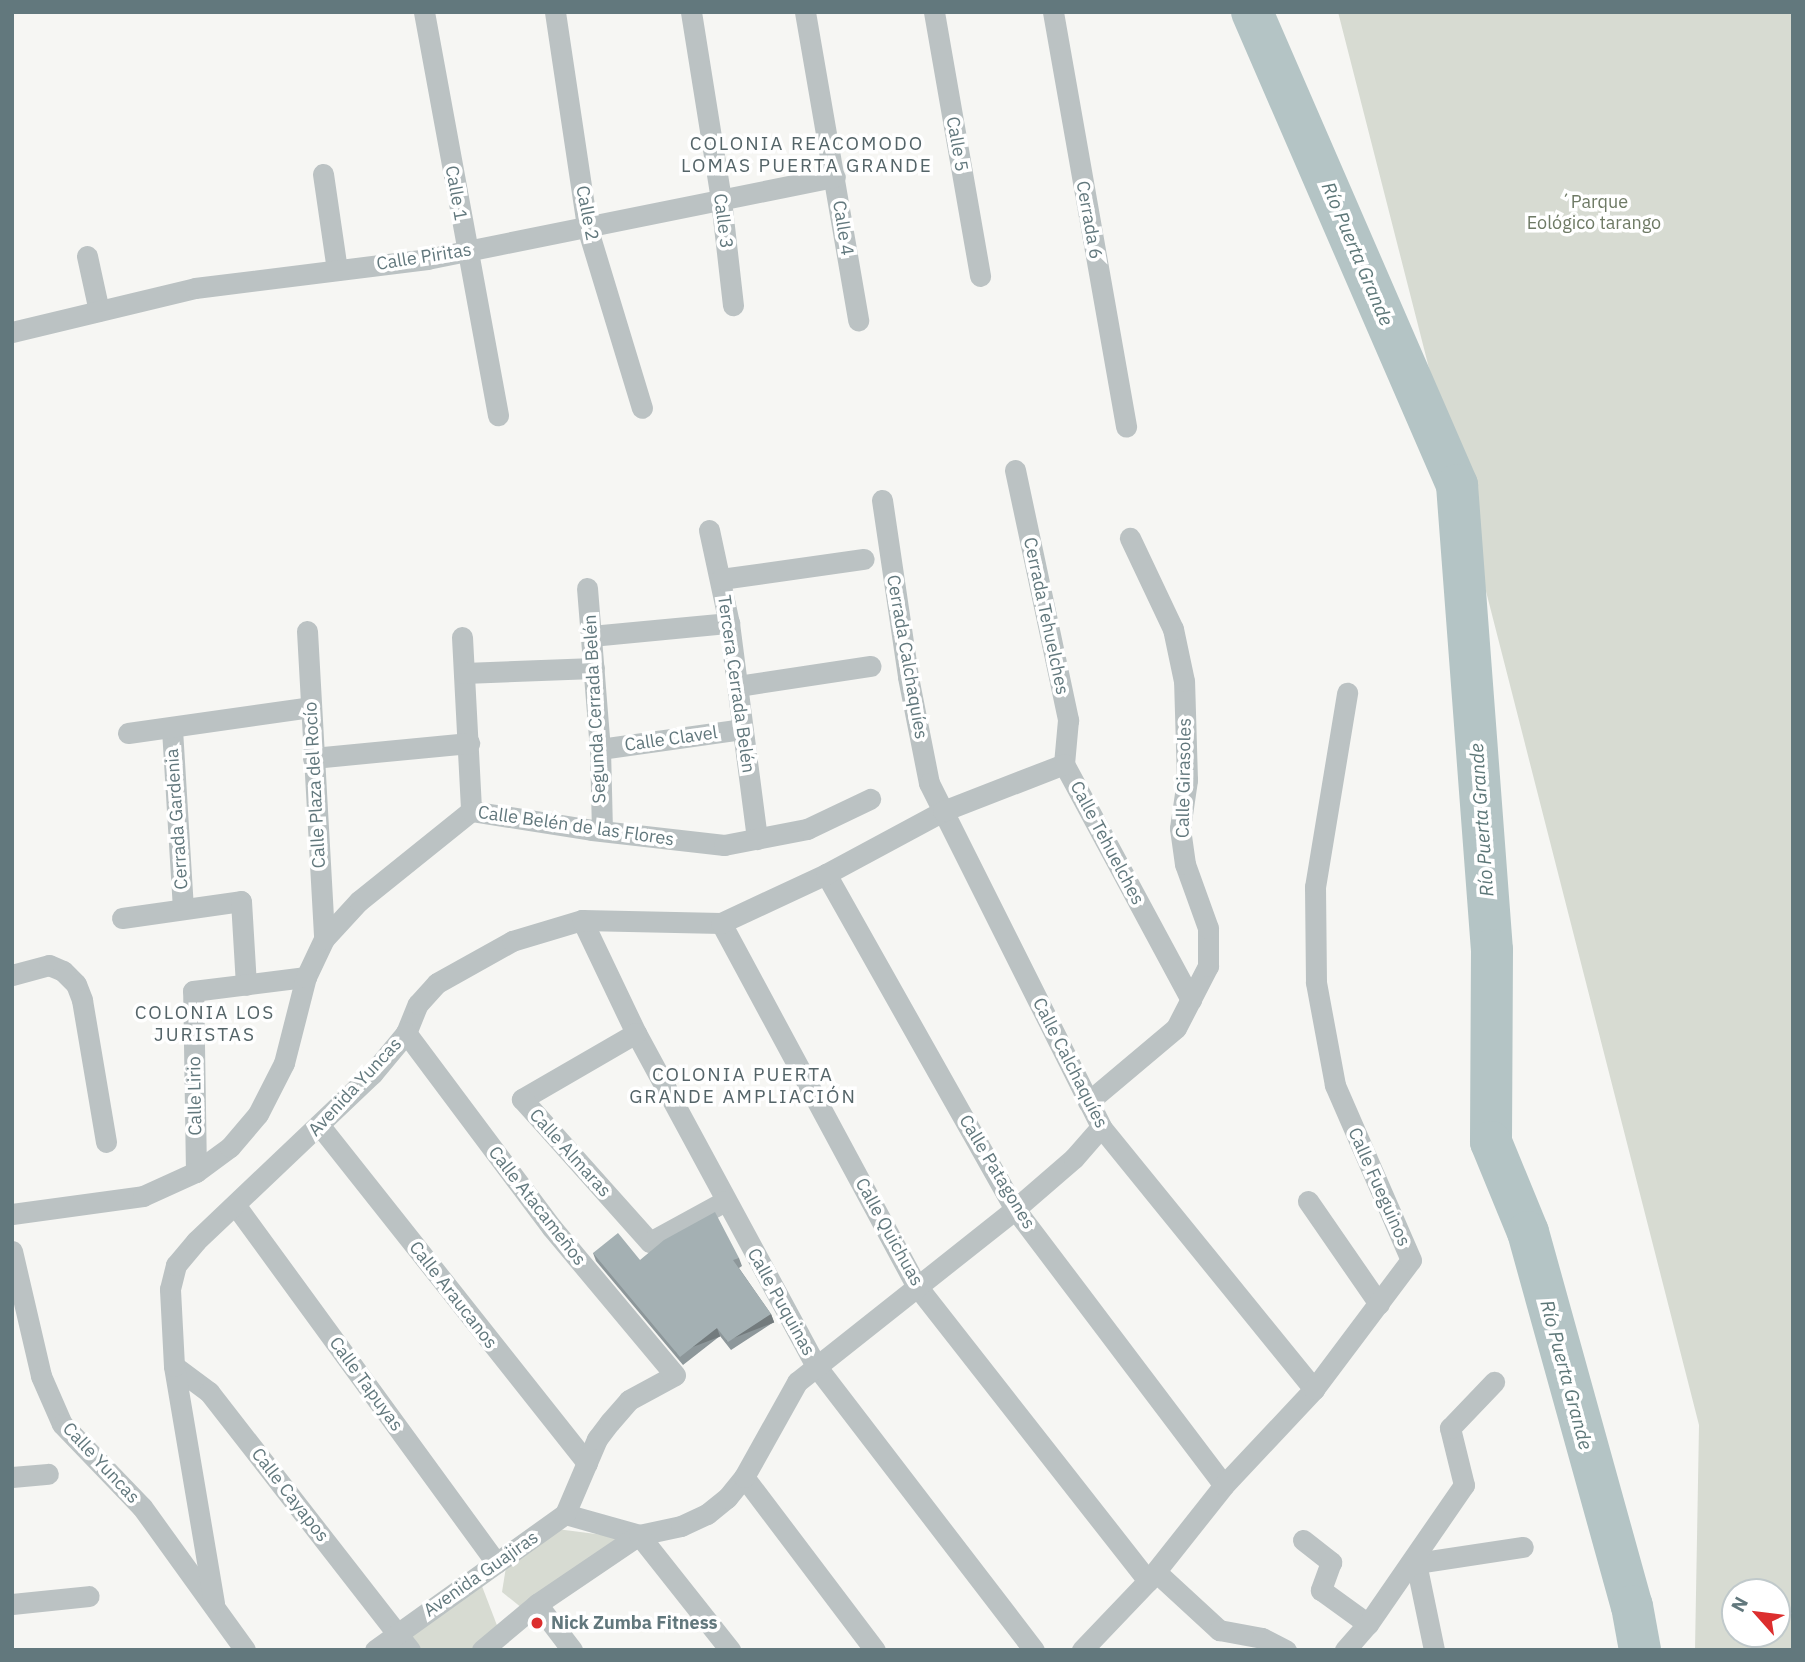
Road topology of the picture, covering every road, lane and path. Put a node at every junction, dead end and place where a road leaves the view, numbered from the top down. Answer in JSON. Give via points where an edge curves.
{"nodes":[{"id":1,"x":424,"y":12,"type":"edge"},
{"id":2,"x":555,"y":12,"type":"edge"},
{"id":3,"x":691,"y":12,"type":"edge"},
{"id":4,"x":805,"y":12,"type":"edge"},
{"id":5,"x":934,"y":12,"type":"edge"},
{"id":6,"x":1053,"y":12,"type":"edge"},
{"id":7,"x":323,"y":174,"type":"dead end"},
{"id":8,"x":835,"y":177,"type":"junction"},
{"id":9,"x":721,"y":200,"type":"junction"},
{"id":10,"x":587,"y":227,"type":"junction"},
{"id":11,"x":467,"y":251,"type":"junction"},
{"id":12,"x":87,"y":256,"type":"dead end"},
{"id":13,"x":337,"y":270,"type":"junction"},
{"id":14,"x":979,"y":276,"type":"dead end"},
{"id":15,"x":733,"y":306,"type":"dead end"},
{"id":16,"x":99,"y":312,"type":"junction"},
{"id":17,"x":858,"y":320,"type":"dead end"},
{"id":18,"x":12,"y":332,"type":"edge"},
{"id":19,"x":642,"y":408,"type":"dead end"},
{"id":20,"x":498,"y":415,"type":"dead end"},
{"id":21,"x":1125,"y":427,"type":"dead end"},
{"id":22,"x":1015,"y":470,"type":"dead end"},
{"id":23,"x":882,"y":500,"type":"dead end"},
{"id":24,"x":709,"y":530,"type":"dead end"},
{"id":25,"x":1130,"y":538,"type":"dead end"},
{"id":26,"x":864,"y":559,"type":"dead end"},
{"id":27,"x":721,"y":579,"type":"junction"},
{"id":28,"x":587,"y":588,"type":"dead end"},
{"id":29,"x":729,"y":623,"type":"junction"},
{"id":30,"x":306,"y":631,"type":"dead end"},
{"id":31,"x":591,"y":636,"type":"junction"},
{"id":32,"x":462,"y":637,"type":"dead end"},
{"id":33,"x":870,"y":666,"type":"dead end"},
{"id":34,"x":594,"y":668,"type":"junction"},
{"id":35,"x":464,"y":673,"type":"junction"},
{"id":36,"x":738,"y":687,"type":"junction"},
{"id":37,"x":1347,"y":693,"type":"dead end"},
{"id":38,"x":310,"y":707,"type":"junction"},
{"id":39,"x":172,"y":729,"type":"junction"},
{"id":40,"x":742,"y":729,"type":"junction"},
{"id":41,"x":128,"y":733,"type":"dead end"},
{"id":42,"x":469,"y":743,"type":"junction"},
{"id":43,"x":600,"y":749,"type":"junction"},
{"id":44,"x":313,"y":758,"type":"junction"},
{"id":45,"x":1064,"y":764,"type":"junction"},
{"id":46,"x":870,"y":799,"type":"dead end"},
{"id":47,"x":471,"y":811,"type":"junction"},
{"id":48,"x":943,"y":811,"type":"junction"},
{"id":49,"x":602,"y":831,"type":"junction"},
{"id":50,"x":757,"y":839,"type":"junction"},
{"id":51,"x":826,"y":874,"type":"junction"},
{"id":52,"x":183,"y":909,"type":"junction"},
{"id":53,"x":122,"y":918,"type":"dead end"},
{"id":54,"x":582,"y":920,"type":"junction"},
{"id":55,"x":721,"y":923,"type":"junction"},
{"id":56,"x":324,"y":939,"type":"junction"},
{"id":57,"x":12,"y":975,"type":"edge"},
{"id":58,"x":306,"y":977,"type":"junction"},
{"id":59,"x":246,"y":985,"type":"junction"},
{"id":60,"x":1191,"y":1000,"type":"junction"},
{"id":61,"x":636,"y":1032,"type":"junction"},
{"id":62,"x":405,"y":1033,"type":"junction"},
{"id":63,"x":1088,"y":1102,"type":"junction"},
{"id":64,"x":320,"y":1126,"type":"junction"},
{"id":65,"x":1101,"y":1127,"type":"junction"},
{"id":66,"x":106,"y":1142,"type":"dead end"},
{"id":67,"x":196,"y":1172,"type":"junction"},
{"id":68,"x":725,"y":1201,"type":"junction"},
{"id":69,"x":1308,"y":1201,"type":"dead end"},
{"id":70,"x":236,"y":1206,"type":"junction"},
{"id":71,"x":1015,"y":1209,"type":"junction"},
{"id":72,"x":12,"y":1214,"type":"edge"},
{"id":73,"x":12,"y":1251,"type":"edge"},
{"id":74,"x":916,"y":1285,"type":"junction"},
{"id":75,"x":1379,"y":1304,"type":"junction"},
{"id":76,"x":174,"y":1366,"type":"junction"},
{"id":77,"x":816,"y":1366,"type":"junction"},
{"id":78,"x":1494,"y":1382,"type":"dead end"},
{"id":79,"x":1314,"y":1389,"type":"junction"},
{"id":80,"x":587,"y":1463,"type":"junction"},
{"id":81,"x":48,"y":1474,"type":"dead end"},
{"id":82,"x":12,"y":1477,"type":"edge"},
{"id":83,"x":744,"y":1477,"type":"junction"},
{"id":84,"x":1224,"y":1485,"type":"junction"},
{"id":85,"x":565,"y":1514,"type":"junction"},
{"id":86,"x":639,"y":1535,"type":"junction"},
{"id":87,"x":1303,"y":1539,"type":"dead end"},
{"id":88,"x":1523,"y":1547,"type":"dead end"},
{"id":89,"x":496,"y":1563,"type":"junction"},
{"id":90,"x":1413,"y":1564,"type":"junction"},
{"id":91,"x":1152,"y":1577,"type":"junction"},
{"id":92,"x":89,"y":1596,"type":"dead end"},
{"id":93,"x":214,"y":1603,"type":"junction"},
{"id":94,"x":12,"y":1604,"type":"edge"},
{"id":95,"x":537,"y":1604,"type":"junction"},
{"id":96,"x":1367,"y":1624,"type":"junction"},
{"id":97,"x":404,"y":1641,"type":"edge"},
{"id":98,"x":245,"y":1650,"type":"edge"},
{"id":99,"x":375,"y":1650,"type":"edge"},
{"id":100,"x":482,"y":1650,"type":"edge"},
{"id":101,"x":572,"y":1650,"type":"edge"},
{"id":102,"x":730,"y":1650,"type":"edge"},
{"id":103,"x":875,"y":1650,"type":"edge"},
{"id":104,"x":1034,"y":1650,"type":"edge"},
{"id":105,"x":1082,"y":1650,"type":"edge"},
{"id":106,"x":1286,"y":1650,"type":"edge"},
{"id":107,"x":1345,"y":1650,"type":"edge"},
{"id":108,"x":1434,"y":1650,"type":"edge"}],
"edges":[{"from":1,"to":11,"type":"street","name":"Calle 1"},
{"from":2,"to":10,"type":"street","name":"Calle 2"},
{"from":3,"to":9,"type":"street","name":"Calle 3"},
{"from":4,"to":8,"type":"street","name":"Calle 4"},
{"from":5,"to":14,"type":"street","name":"Calle 5"},
{"from":6,"to":21,"type":"street","name":"Cerrada 6"},
{"from":7,"to":13,"type":"street"},
{"from":8,"to":9,"type":"street","name":"Calle Piritas"},
{"from":8,"to":17,"type":"street","name":"Calle 4"},
{"from":9,"to":10,"type":"street","name":"Calle Piritas"},
{"from":9,"to":15,"type":"street","name":"Calle 3"},
{"from":10,"to":11,"type":"street","name":"Calle Piritas"},
{"from":10,"to":19,"type":"street","name":"Calle 2"},
{"from":11,"to":13,"type":"street","name":"Calle Piritas"},
{"from":11,"to":20,"type":"street","name":"Calle 1"},
{"from":12,"to":16,"type":"street"},
{"from":13,"to":16,"type":"street","name":"Calle Piritas","via":[[195,288]]},
{"from":16,"to":18,"type":"street","name":"Calle Piritas"},
{"from":22,"to":45,"type":"street","name":"Cerrada Tehuelches","via":[[1068,720]]},
{"from":23,"to":48,"type":"street","name":"Cerrada Calchaquíes","via":[[908,677],[929,783]]},
{"from":24,"to":27,"type":"street","name":"Tercera Cerrada Belén"},
{"from":25,"to":60,"type":"street","name":"Calle Girasoles","via":[[1173,629],[1184,681],[1187,780],[1180,828],[1185,864],[1208,928],[1208,966]]},
{"from":26,"to":27,"type":"street"},
{"from":27,"to":29,"type":"street","name":"Tercera Cerrada Belén"},
{"from":28,"to":31,"type":"street","name":"Segunda Cerrada Belén"},
{"from":29,"to":31,"type":"street"},
{"from":29,"to":36,"type":"street","name":"Tercera Cerrada Belén"},
{"from":30,"to":38,"type":"street","name":"Calle Plaza del Rocío"},
{"from":31,"to":34,"type":"street","name":"Segunda Cerrada Belén"},
{"from":32,"to":35,"type":"street"},
{"from":33,"to":36,"type":"street"},
{"from":34,"to":35,"type":"street"},
{"from":34,"to":43,"type":"street","name":"Segunda Cerrada Belén"},
{"from":35,"to":42,"type":"street"},
{"from":36,"to":40,"type":"street","name":"Tercera Cerrada Belén"},
{"from":37,"to":75,"type":"street","name":"Calle Fueguinos","via":[[1315,887],[1316,982],[1335,1086],[1411,1260]]},
{"from":38,"to":39,"type":"street","name":"Cerrada Gardenia"},
{"from":38,"to":44,"type":"street","name":"Calle Plaza del Rocío"},
{"from":39,"to":41,"type":"street","name":"Cerrada Gardenia"},
{"from":39,"to":52,"type":"street","name":"Cerrada Gardenia"},
{"from":40,"to":43,"type":"street","name":"Calle Clavel"},
{"from":40,"to":50,"type":"street","name":"Tercera Cerrada Belén"},
{"from":42,"to":44,"type":"street"},
{"from":42,"to":47,"type":"street"},
{"from":43,"to":49,"type":"street","name":"Segunda Cerrada Belén"},
{"from":44,"to":56,"type":"street","name":"Calle Plaza del Rocío"},
{"from":45,"to":48,"type":"street","name":"Calle Tehuelches"},
{"from":45,"to":60,"type":"street","name":"Calle Tehuelches"},
{"from":46,"to":50,"type":"street","name":"Calle Belén de las Flores","via":[[807,829]]},
{"from":47,"to":49,"type":"street","name":"Calle Belén de las Flores"},
{"from":47,"to":56,"type":"street","name":"Calle Belén de las Flores","via":[[359,901]]},
{"from":48,"to":51,"type":"street","name":"Avenida Yuncas"},
{"from":48,"to":63,"type":"street","name":"Calle Calchaquíes"},
{"from":49,"to":50,"type":"street","name":"Calle Belén de las Flores","via":[[724,845]]},
{"from":51,"to":55,"type":"street","name":"Avenida Yuncas"},
{"from":51,"to":71,"type":"street","name":"Calle Patagones"},
{"from":52,"to":53,"type":"street"},
{"from":52,"to":59,"type":"street","via":[[241,901]]},
{"from":54,"to":55,"type":"street","name":"Avenida Yuncas"},
{"from":54,"to":61,"type":"street","name":"Calle Puquinas"},
{"from":54,"to":62,"type":"street","name":"Avenida Yuncas","via":[[512,942],[437,983],[418,1004]]},
{"from":55,"to":74,"type":"street","name":"Calle Quichuas"},
{"from":56,"to":58,"type":"street","name":"Calle Belén de las Flores"},
{"from":57,"to":66,"type":"street","via":[[49,965],[76,984]]},
{"from":58,"to":59,"type":"street","name":"Calle Lirio"},
{"from":58,"to":67,"type":"street","name":"Calle Belén de las Flores","via":[[284,1063],[258,1114],[230,1147]]},
{"from":59,"to":67,"type":"street","name":"Calle Lirio","via":[[193,991]]},
{"from":60,"to":63,"type":"street","name":"Calle Girasoles","via":[[1176,1028]]},
{"from":61,"to":68,"type":"street","name":"Calle Puquinas"},
{"from":61,"to":68,"type":"street","name":"Calle Almaras","via":[[522,1099],[650,1242]]},
{"from":62,"to":64,"type":"street","name":"Avenida Yuncas"},
{"from":62,"to":80,"type":"street","name":"Calle Atacameños","via":[[552,1228],[675,1375],[629,1400],[597,1439]]},
{"from":63,"to":65,"type":"street","name":"Calle Calchaquíes"},
{"from":64,"to":70,"type":"street","name":"Avenida Yuncas"},
{"from":64,"to":80,"type":"street","name":"Calle Araucanos"},
{"from":65,"to":71,"type":"street","via":[[1074,1158]]},
{"from":65,"to":79,"type":"street","name":"Calle Calchaquíes"},
{"from":67,"to":72,"type":"street","name":"Calle Belén de las Flores","via":[[143,1196]]},
{"from":68,"to":77,"type":"street","name":"Calle Puquinas"},
{"from":69,"to":75,"type":"street"},
{"from":70,"to":76,"type":"street","name":"Avenida Yuncas","via":[[176,1265],[170,1289]]},
{"from":70,"to":89,"type":"street","name":"Calle Tapuyas"},
{"from":71,"to":74,"type":"street"},
{"from":71,"to":84,"type":"street","name":"Calle Patagones"},
{"from":73,"to":93,"type":"street","name":"Calle Yuncas","via":[[41,1376],[62,1424],[142,1507]]},
{"from":74,"to":77,"type":"street"},
{"from":74,"to":91,"type":"street","name":"Calle Quichuas"},
{"from":75,"to":79,"type":"street","name":"Calle Fueguinos"},
{"from":76,"to":93,"type":"street","name":"Avenida Yuncas"},
{"from":76,"to":97,"type":"street","name":"Calle Cayapos","via":[[209,1392]]},
{"from":77,"to":83,"type":"street","via":[[797,1382]]},
{"from":77,"to":104,"type":"street","name":"Calle Puquinas"},
{"from":78,"to":90,"type":"street","via":[[1450,1428],[1464,1485]]},
{"from":79,"to":84,"type":"street","name":"Calle Fueguinos"},
{"from":80,"to":85,"type":"street"},
{"from":81,"to":82,"type":"street"},
{"from":83,"to":86,"type":"street","via":[[707,1514],[681,1526]]},
{"from":83,"to":103,"type":"street"},
{"from":84,"to":91,"type":"street","name":"Calle Fueguinos"},
{"from":85,"to":86,"type":"street"},
{"from":85,"to":89,"type":"street","name":"Avenida Guajiras"},
{"from":86,"to":95,"type":"street"},
{"from":86,"to":102,"type":"street"},
{"from":87,"to":96,"type":"street","via":[[1331,1562],[1321,1590]]},
{"from":88,"to":90,"type":"street"},
{"from":89,"to":97,"type":"street","name":"Avenida Guajiras"},
{"from":90,"to":96,"type":"street"},
{"from":90,"to":108,"type":"street"},
{"from":91,"to":105,"type":"street","name":"Calle Fueguinos"},
{"from":91,"to":106,"type":"street","name":"Calle Quichuas","via":[[1219,1630],[1262,1638]]},
{"from":92,"to":94,"type":"street"},
{"from":93,"to":98,"type":"street","name":"Calle Yuncas"},
{"from":95,"to":100,"type":"street"},
{"from":95,"to":101,"type":"street"},
{"from":96,"to":107,"type":"street"},
{"from":97,"to":99,"type":"street","name":"Avenida Guajiras"}]}
